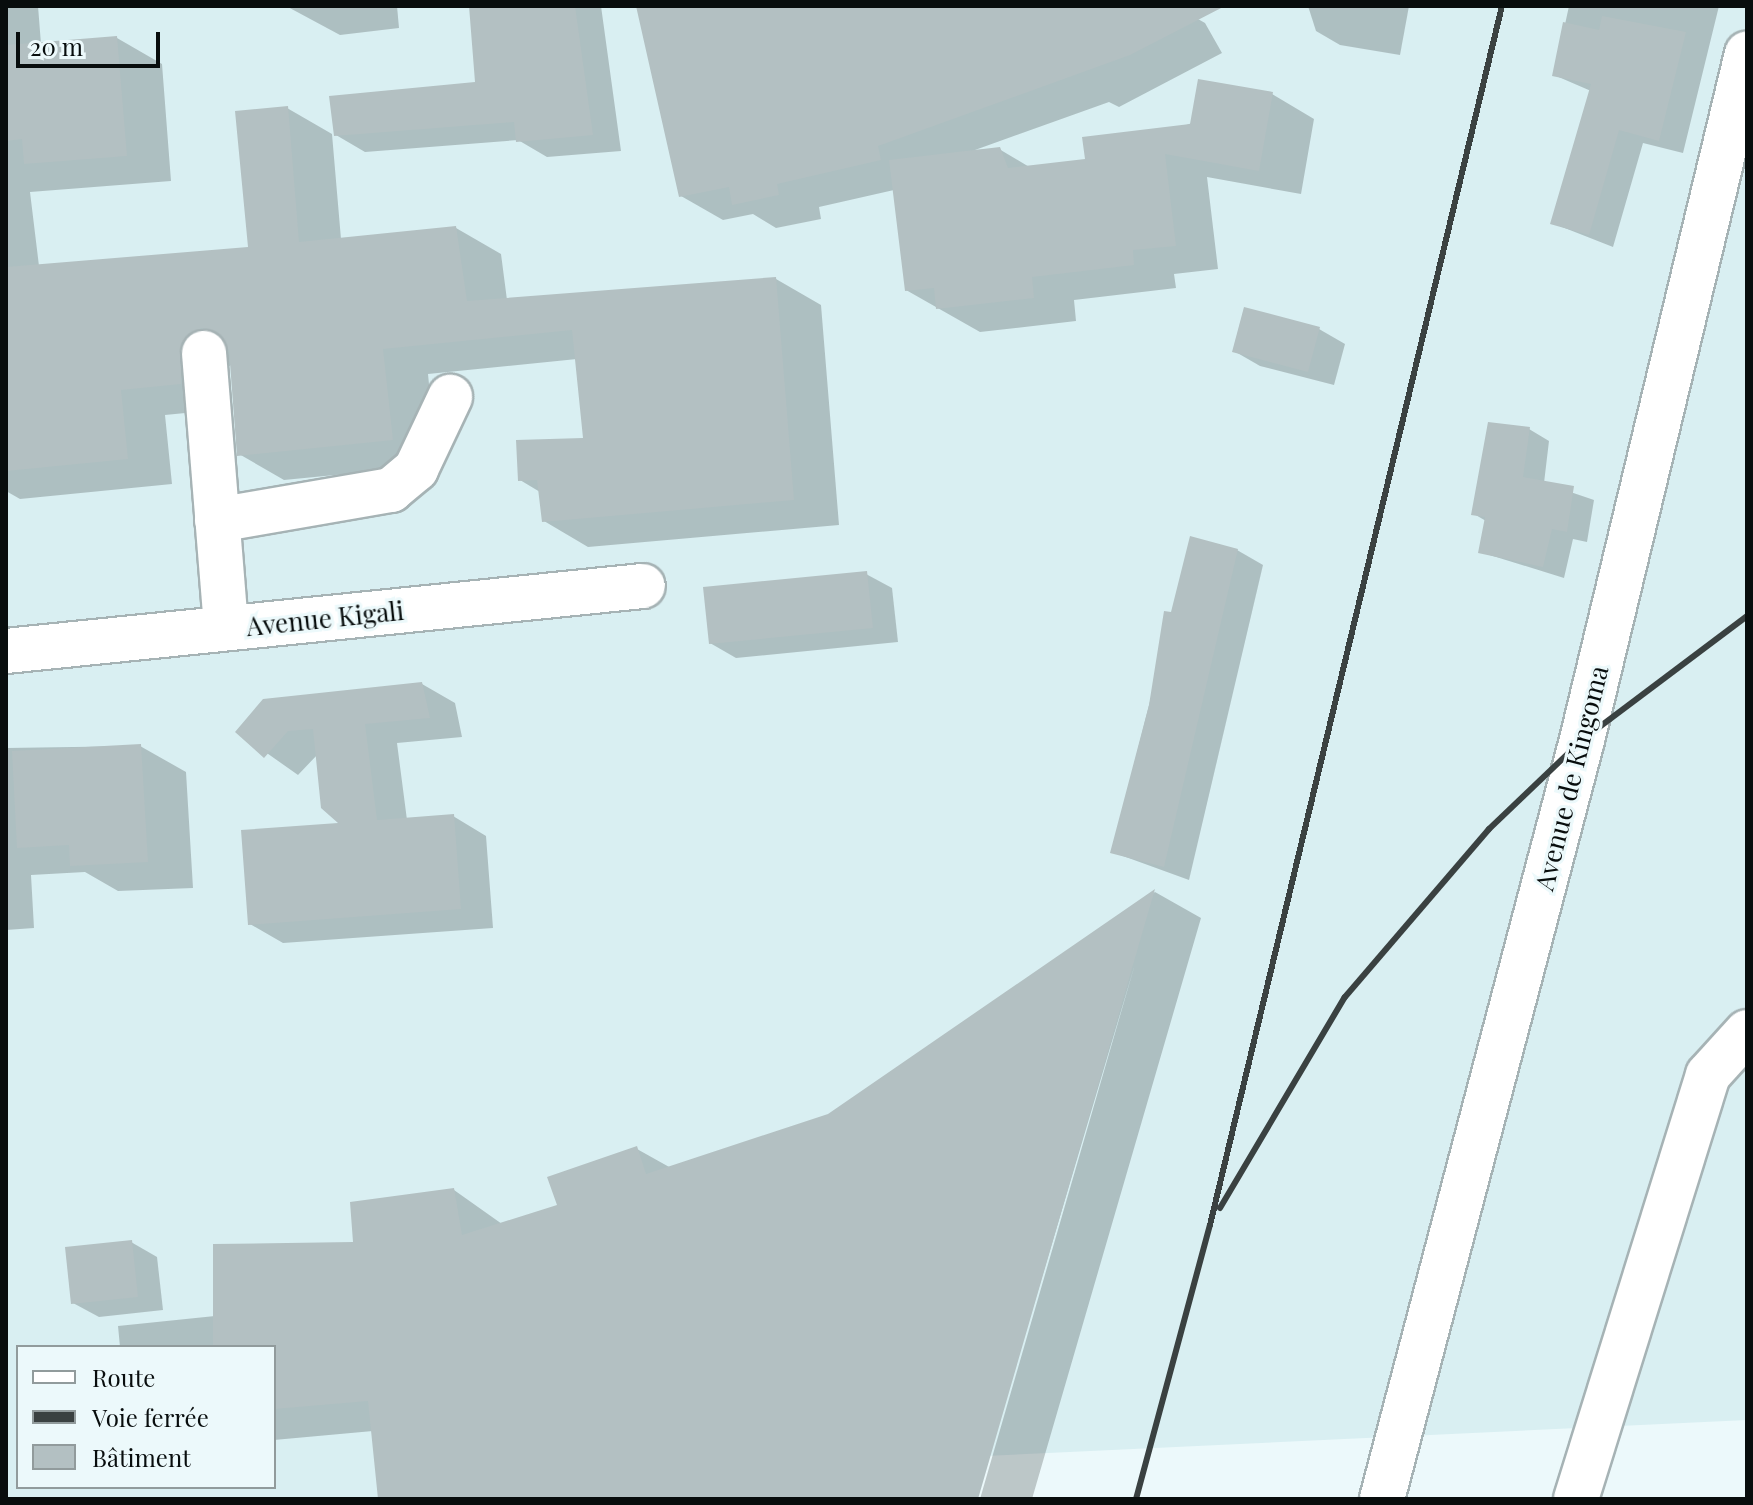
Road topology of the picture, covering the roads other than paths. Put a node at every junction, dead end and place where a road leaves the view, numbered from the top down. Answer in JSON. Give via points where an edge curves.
{"nodes":[{"id":1,"x":1747,"y":54,"type":"edge"},
{"id":2,"x":204,"y":353,"type":"dead end"},
{"id":3,"x":450,"y":397,"type":"dead end"},
{"id":4,"x":217,"y":520,"type":"junction"},
{"id":5,"x":643,"y":586,"type":"dead end"},
{"id":6,"x":226,"y":628,"type":"junction"},
{"id":7,"x":6,"y":651,"type":"edge"},
{"id":8,"x":1747,"y":1032,"type":"edge"},
{"id":9,"x":1382,"y":1499,"type":"edge"},
{"id":10,"x":1576,"y":1499,"type":"edge"}],
"edges":[{"from":1,"to":9,"type":"street","name":"Avenue de Kingoma","via":[[1582,740]]},
{"from":2,"to":4,"type":"street"},
{"from":3,"to":4,"type":"street","via":[[416,469],[391,490]]},
{"from":4,"to":6,"type":"street"},
{"from":5,"to":6,"type":"street","name":"Avenue Kigali"},
{"from":6,"to":7,"type":"street","name":"Avenue Kigali"},
{"from":8,"to":10,"type":"street","via":[[1708,1075]]}]}
